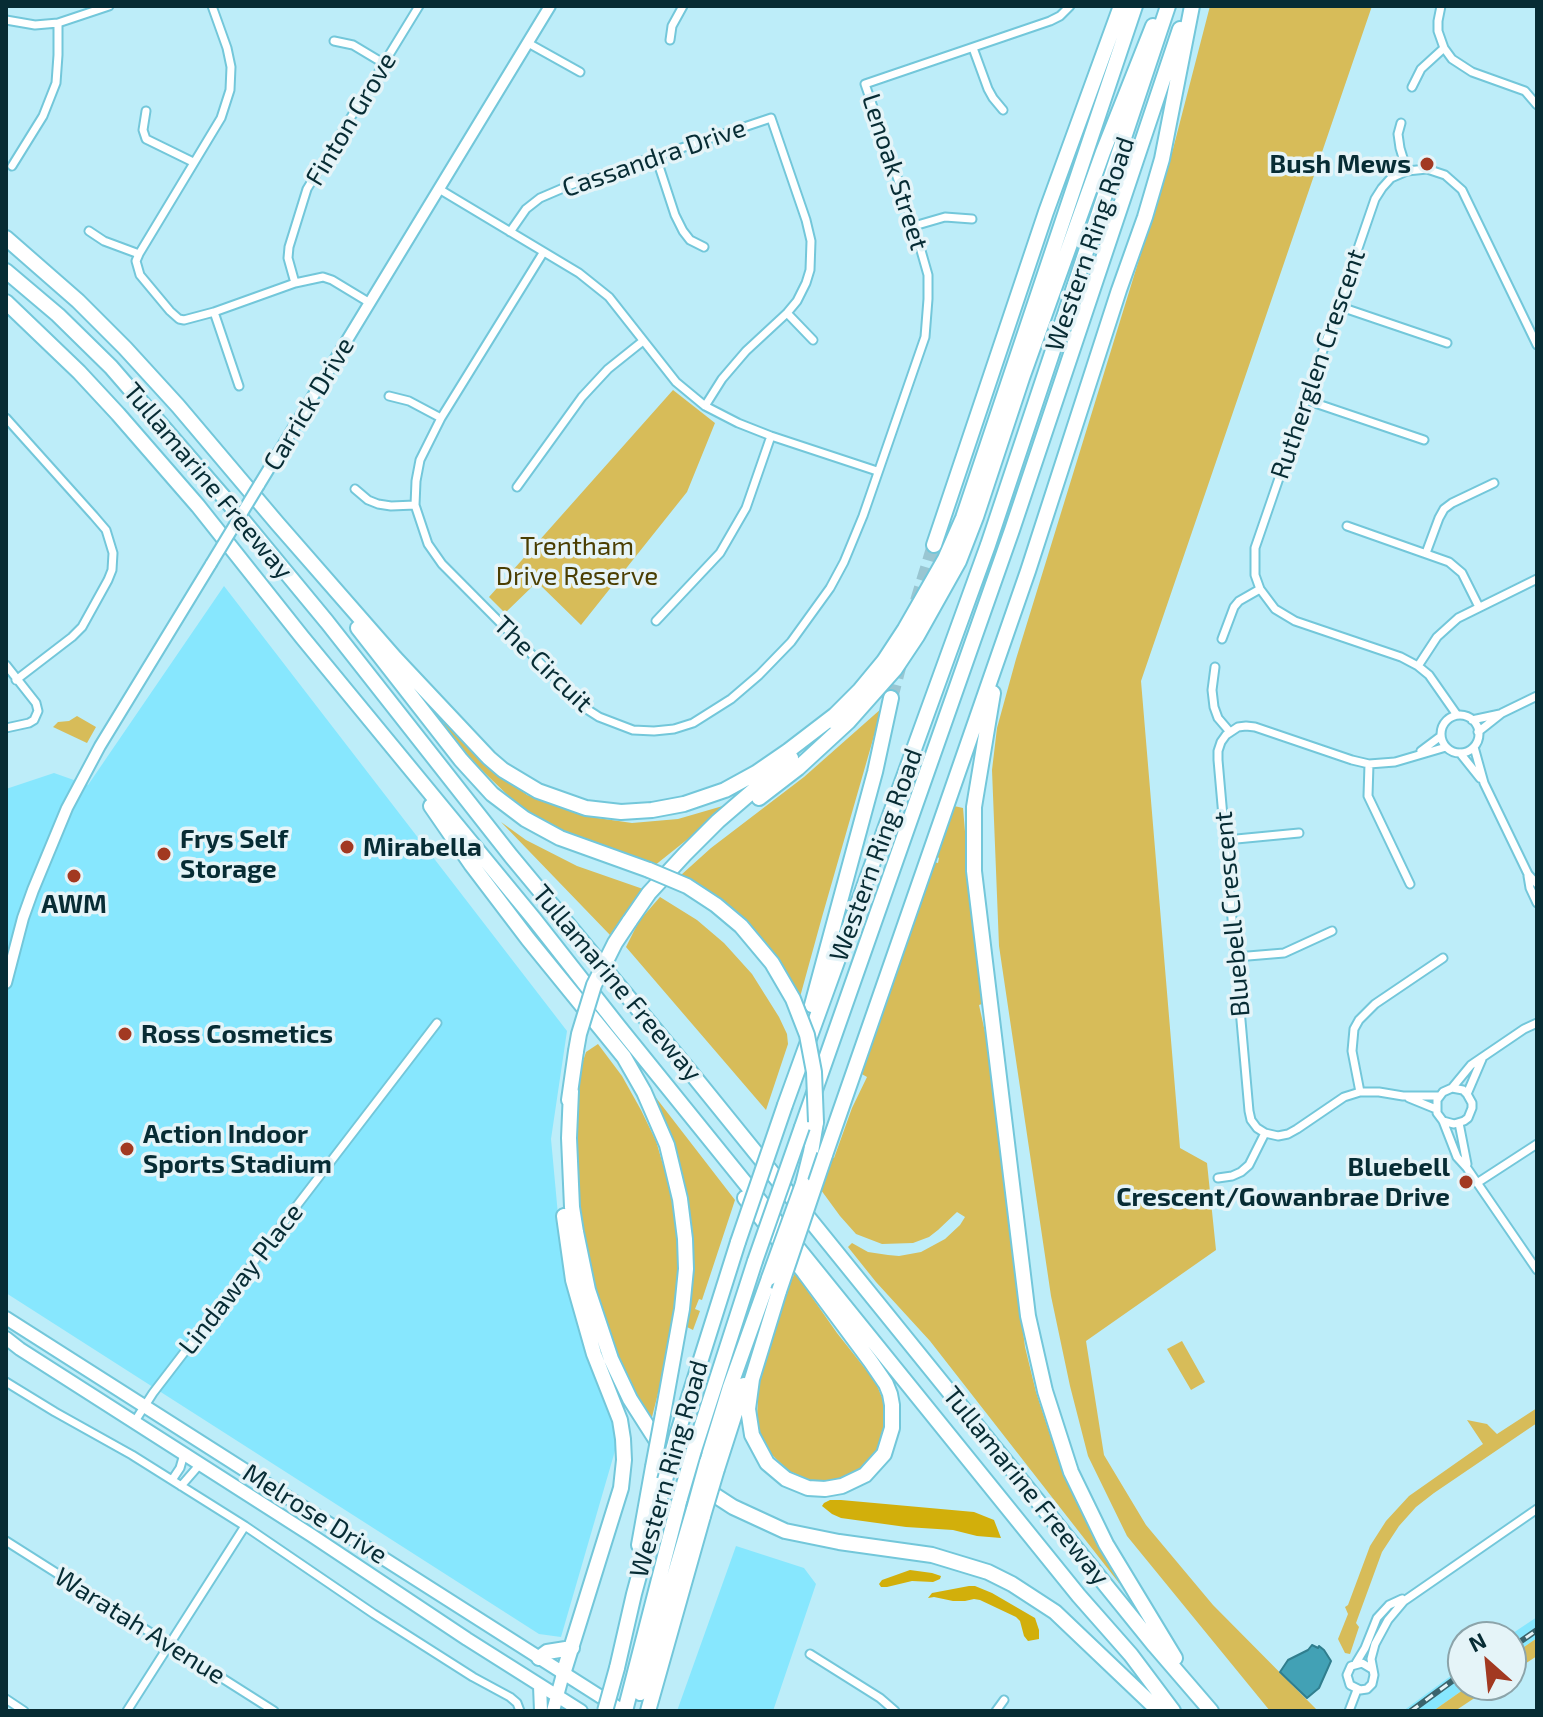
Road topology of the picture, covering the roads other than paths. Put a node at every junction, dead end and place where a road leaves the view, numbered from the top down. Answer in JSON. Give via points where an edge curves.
{"nodes":[{"id":1,"x":109,"y":6,"type":"edge"},
{"id":2,"x":212,"y":6,"type":"edge"},
{"id":3,"x":419,"y":6,"type":"edge"},
{"id":4,"x":550,"y":6,"type":"edge"},
{"id":5,"x":683,"y":6,"type":"edge"},
{"id":6,"x":1070,"y":6,"type":"edge"},
{"id":7,"x":1121,"y":6,"type":"edge"},
{"id":8,"x":1135,"y":6,"type":"edge"},
{"id":9,"x":1161,"y":6,"type":"edge"},
{"id":10,"x":1168,"y":6,"type":"edge"},
{"id":11,"x":1190,"y":6,"type":"edge"},
{"id":12,"x":1441,"y":6,"type":"edge"},
{"id":13,"x":6,"y":20,"type":"edge"},
{"id":14,"x":58,"y":23,"type":"junction"},
{"id":15,"x":670,"y":40,"type":"dead end"},
{"id":16,"x":334,"y":41,"type":"dead end"},
{"id":17,"x":528,"y":43,"type":"junction"},
{"id":18,"x":973,"y":48,"type":"junction"},
{"id":19,"x":1444,"y":48,"type":"junction"},
{"id":20,"x":383,"y":63,"type":"junction"},
{"id":21,"x":580,"y":72,"type":"dead end"},
{"id":22,"x":1412,"y":87,"type":"dead end"},
{"id":23,"x":1537,"y":105,"type":"edge"},
{"id":24,"x":1003,"y":110,"type":"dead end"},
{"id":25,"x":146,"y":111,"type":"dead end"},
{"id":26,"x":1401,"y":123,"type":"dead end"},
{"id":27,"x":656,"y":157,"type":"junction"},
{"id":28,"x":193,"y":162,"type":"junction"},
{"id":29,"x":12,"y":166,"type":"dead end"},
{"id":30,"x":1407,"y":171,"type":"junction"},
{"id":31,"x":439,"y":189,"type":"junction"},
{"id":32,"x":972,"y":219,"type":"dead end"},
{"id":33,"x":914,"y":226,"type":"junction"},
{"id":34,"x":89,"y":231,"type":"dead end"},
{"id":35,"x":510,"y":232,"type":"junction"},
{"id":36,"x":6,"y":238,"type":"edge"},
{"id":37,"x":704,"y":247,"type":"dead end"},
{"id":38,"x":543,"y":253,"type":"junction"},
{"id":39,"x":139,"y":254,"type":"junction"},
{"id":40,"x":6,"y":269,"type":"edge"},
{"id":41,"x":295,"y":283,"type":"junction"},
{"id":42,"x":6,"y":302,"type":"edge"},
{"id":43,"x":370,"y":303,"type":"junction"},
{"id":44,"x":1338,"y":306,"type":"junction"},
{"id":45,"x":214,"y":312,"type":"junction"},
{"id":46,"x":787,"y":313,"type":"junction"},
{"id":47,"x":813,"y":340,"type":"dead end"},
{"id":48,"x":643,"y":341,"type":"junction"},
{"id":49,"x":1447,"y":343,"type":"dead end"},
{"id":50,"x":1537,"y":345,"type":"edge"},
{"id":51,"x":239,"y":386,"type":"dead end"},
{"id":52,"x":389,"y":396,"type":"dead end"},
{"id":53,"x":1306,"y":400,"type":"junction"},
{"id":54,"x":705,"y":406,"type":"junction"},
{"id":55,"x":6,"y":418,"type":"edge"},
{"id":56,"x":441,"y":418,"type":"junction"},
{"id":57,"x":771,"y":436,"type":"junction"},
{"id":58,"x":1424,"y":440,"type":"dead end"},
{"id":59,"x":877,"y":471,"type":"junction"},
{"id":60,"x":1494,"y":483,"type":"dead end"},
{"id":61,"x":517,"y":487,"type":"dead end"},
{"id":62,"x":355,"y":489,"type":"dead end"},
{"id":63,"x":415,"y":505,"type":"junction"},
{"id":64,"x":277,"y":523,"type":"junction"},
{"id":65,"x":1347,"y":526,"type":"dead end"},
{"id":66,"x":934,"y":545,"type":"tunnel mouth"},
{"id":67,"x":1426,"y":553,"type":"junction"},
{"id":68,"x":1537,"y":579,"type":"edge"},
{"id":69,"x":1260,"y":589,"type":"junction"},
{"id":70,"x":1479,"y":607,"type":"junction"},
{"id":71,"x":1012,"y":619,"type":"junction"},
{"id":72,"x":656,"y":621,"type":"dead end"},
{"id":73,"x":302,"y":637,"type":"junction"},
{"id":74,"x":1222,"y":639,"type":"dead end"},
{"id":75,"x":6,"y":665,"type":"edge"},
{"id":76,"x":1418,"y":666,"type":"junction"},
{"id":77,"x":1215,"y":667,"type":"dead end"},
{"id":78,"x":16,"y":680,"type":"junction"},
{"id":79,"x":1442,"y":695,"type":"junction"},
{"id":80,"x":1537,"y":696,"type":"edge"},
{"id":81,"x":891,"y":698,"type":"tunnel mouth"},
{"id":82,"x":1502,"y":713,"type":"junction"},
{"id":83,"x":835,"y":715,"type":"junction"},
{"id":84,"x":1457,"y":715,"type":"junction"},
{"id":85,"x":1447,"y":720,"type":"junction"},
{"id":86,"x":1472,"y":720,"type":"junction"},
{"id":87,"x":6,"y":728,"type":"edge"},
{"id":88,"x":1230,"y":732,"type":"junction"},
{"id":89,"x":1478,"y":732,"type":"junction"},
{"id":90,"x":1441,"y":736,"type":"junction"},
{"id":91,"x":1446,"y":747,"type":"junction"},
{"id":92,"x":1474,"y":747,"type":"junction"},
{"id":93,"x":1460,"y":753,"type":"junction"},
{"id":94,"x":1413,"y":756,"type":"junction"},
{"id":95,"x":1369,"y":764,"type":"junction"},
{"id":96,"x":1484,"y":783,"type":"junction"},
{"id":97,"x":1299,"y":833,"type":"dead end"},
{"id":98,"x":1226,"y":840,"type":"junction"},
{"id":99,"x":685,"y":854,"type":"junction"},
{"id":100,"x":1528,"y":874,"type":"junction"},
{"id":101,"x":1410,"y":884,"type":"dead end"},
{"id":102,"x":1537,"y":884,"type":"edge"},
{"id":103,"x":1537,"y":903,"type":"edge"},
{"id":104,"x":1332,"y":931,"type":"dead end"},
{"id":105,"x":1236,"y":957,"type":"junction"},
{"id":106,"x":1443,"y":958,"type":"dead end"},
{"id":107,"x":6,"y":983,"type":"edge"},
{"id":108,"x":1537,"y":1015,"type":"edge"},
{"id":109,"x":437,"y":1023,"type":"dead end"},
{"id":110,"x":1537,"y":1023,"type":"edge"},
{"id":111,"x":619,"y":1027,"type":"junction"},
{"id":112,"x":1524,"y":1029,"type":"junction"},
{"id":113,"x":1483,"y":1057,"type":"junction"},
{"id":114,"x":1452,"y":1088,"type":"junction"},
{"id":115,"x":571,"y":1091,"type":"junction"},
{"id":116,"x":1360,"y":1092,"type":"junction"},
{"id":117,"x":1467,"y":1094,"type":"junction"},
{"id":118,"x":1403,"y":1096,"type":"junction"},
{"id":119,"x":1439,"y":1096,"type":"junction"},
{"id":120,"x":785,"y":1105,"type":"junction"},
{"id":121,"x":1436,"y":1109,"type":"junction"},
{"id":122,"x":1443,"y":1121,"type":"junction"},
{"id":123,"x":1459,"y":1123,"type":"junction"},
{"id":124,"x":1265,"y":1133,"type":"junction"},
{"id":125,"x":1537,"y":1144,"type":"edge"},
{"id":126,"x":1467,"y":1168,"type":"junction"},
{"id":127,"x":1218,"y":1178,"type":"dead end"},
{"id":128,"x":1477,"y":1183,"type":"junction"},
{"id":129,"x":1537,"y":1270,"type":"edge"},
{"id":130,"x":779,"y":1291,"type":"junction"},
{"id":131,"x":6,"y":1318,"type":"edge"},
{"id":132,"x":6,"y":1338,"type":"edge"},
{"id":133,"x":6,"y":1382,"type":"edge"},
{"id":134,"x":145,"y":1406,"type":"junction"},
{"id":135,"x":135,"y":1421,"type":"junction"},
{"id":136,"x":184,"y":1454,"type":"junction"},
{"id":137,"x":201,"y":1463,"type":"junction"},
{"id":138,"x":712,"y":1465,"type":"junction"},
{"id":139,"x":172,"y":1480,"type":"junction"},
{"id":140,"x":181,"y":1486,"type":"junction"},
{"id":141,"x":1537,"y":1509,"type":"edge"},
{"id":142,"x":245,"y":1526,"type":"junction"},
{"id":143,"x":343,"y":1533,"type":"junction"},
{"id":144,"x":6,"y":1541,"type":"edge"},
{"id":145,"x":333,"y":1549,"type":"junction"},
{"id":146,"x":1414,"y":1593,"type":"junction"},
{"id":147,"x":634,"y":1594,"type":"junction"},
{"id":148,"x":169,"y":1645,"type":"junction"},
{"id":149,"x":572,"y":1648,"type":"junction"},
{"id":150,"x":810,"y":1654,"type":"dead end"},
{"id":151,"x":539,"y":1658,"type":"junction"},
{"id":152,"x":1356,"y":1663,"type":"junction"},
{"id":153,"x":1372,"y":1669,"type":"junction"},
{"id":154,"x":563,"y":1674,"type":"junction"},
{"id":155,"x":1186,"y":1680,"type":"junction"},
{"id":156,"x":644,"y":1684,"type":"junction"},
{"id":157,"x":540,"y":1686,"type":"junction"},
{"id":158,"x":584,"y":1687,"type":"junction"},
{"id":159,"x":1357,"y":1690,"type":"junction"},
{"id":160,"x":557,"y":1697,"type":"junction"},
{"id":161,"x":6,"y":1699,"type":"edge"},
{"id":162,"x":1004,"y":1700,"type":"dead end"},
{"id":163,"x":520,"y":1709,"type":"edge"},
{"id":164,"x":578,"y":1710,"type":"edge"},
{"id":165,"x":24,"y":1711,"type":"edge"},
{"id":166,"x":127,"y":1711,"type":"edge"},
{"id":167,"x":274,"y":1711,"type":"edge"},
{"id":168,"x":541,"y":1711,"type":"edge"},
{"id":169,"x":553,"y":1711,"type":"edge"},
{"id":170,"x":605,"y":1711,"type":"edge"},
{"id":171,"x":624,"y":1711,"type":"edge"},
{"id":172,"x":635,"y":1711,"type":"edge"},
{"id":173,"x":648,"y":1711,"type":"edge"},
{"id":174,"x":895,"y":1711,"type":"edge"},
{"id":175,"x":996,"y":1711,"type":"edge"},
{"id":176,"x":1159,"y":1711,"type":"edge"},
{"id":177,"x":1173,"y":1711,"type":"edge"},
{"id":178,"x":1211,"y":1711,"type":"edge"},
{"id":179,"x":1349,"y":1711,"type":"edge"}],
"edges":[{"from":1,"to":14,"type":"street"},
{"from":2,"to":28,"type":"street","via":[[227,48],[230,90],[221,118]]},
{"from":3,"to":20,"type":"street","name":"Finton Grove"},
{"from":4,"to":17,"type":"street","name":"Carrick Drive"},
{"from":5,"to":15,"type":"street"},
{"from":6,"to":18,"type":"street","name":"Lenoak Street","via":[[1050,21]]},
{"from":7,"to":66,"type":"highway"},
{"from":8,"to":83,"type":"highway","via":[[963,518],[905,629]]},
{"from":9,"to":99,"type":"highway","via":[[1103,152],[976,517],[938,599],[895,669],[848,722],[798,768]]},
{"from":10,"to":120,"type":"highway","name":"Western Ring Road","via":[[988,545]]},
{"from":11,"to":71,"type":"highway","via":[[1162,159]]},
{"from":11,"to":156,"type":"highway","name":"Western Ring Road","bridge":true,"via":[[755,1261],[680,1498]]},
{"from":12,"to":19,"type":"street","via":[[1438,31]]},
{"from":13,"to":14,"type":"street"},
{"from":14,"to":29,"type":"street","via":[[56,83]]},
{"from":16,"to":20,"type":"street","via":[[353,45]]},
{"from":17,"to":21,"type":"street"},
{"from":17,"to":31,"type":"street","name":"Carrick Drive"},
{"from":18,"to":24,"type":"street","via":[[988,89]]},
{"from":18,"to":33,"type":"street","name":"Lenoak Street","via":[[865,84]]},
{"from":19,"to":22,"type":"street","via":[[1421,69]]},
{"from":19,"to":23,"type":"street","via":[[1461,66],[1525,91]]},
{"from":20,"to":41,"type":"street","name":"Finton Grove","via":[[307,189],[289,247]]},
{"from":25,"to":28,"type":"street","via":[[146,139]]},
{"from":26,"to":30,"type":"street","via":[[1398,134]]},
{"from":27,"to":35,"type":"street","name":"Cassandra Drive","via":[[540,198]]},
{"from":27,"to":37,"type":"street","via":[[683,231]]},
{"from":27,"to":46,"type":"street","name":"Cassandra Drive","via":[[771,118],[811,241],[806,283]]},
{"from":28,"to":39,"type":"street"},
{"from":30,"to":44,"type":"street","name":"Rutherglen Crescent","via":[[1391,178],[1375,199]]},
{"from":30,"to":50,"type":"street","via":[[1435,171],[1462,190]]},
{"from":31,"to":35,"type":"street"},
{"from":31,"to":43,"type":"street","name":"Carrick Drive"},
{"from":32,"to":33,"type":"street","via":[[945,217]]},
{"from":33,"to":59,"type":"street","name":"Lenoak Street","via":[[928,275],[925,337]]},
{"from":34,"to":39,"type":"street"},
{"from":35,"to":38,"type":"street"},
{"from":36,"to":64,"type":"highway","via":[[125,348]]},
{"from":38,"to":48,"type":"street","via":[[609,297]]},
{"from":38,"to":56,"type":"street","name":"The Circuit"},
{"from":39,"to":45,"type":"street","via":[[140,275],[176,316],[184,320]]},
{"from":40,"to":155,"type":"highway","name":"Tullamarine Freeway","via":[[111,367],[243,520]]},
{"from":41,"to":43,"type":"street","via":[[323,277]]},
{"from":41,"to":45,"type":"street"},
{"from":42,"to":73,"type":"highway","name":"Tullamarine Freeway","via":[[79,372],[164,466]]},
{"from":43,"to":107,"type":"street","name":"Carrick Drive","bridge":true,"via":[[73,796],[36,881]]},
{"from":44,"to":49,"type":"street"},
{"from":44,"to":53,"type":"street","name":"Rutherglen Crescent"},
{"from":45,"to":51,"type":"street"},
{"from":46,"to":47,"type":"street"},
{"from":46,"to":54,"type":"street","name":"Cassandra Drive","via":[[746,351]]},
{"from":48,"to":54,"type":"street","via":[[676,382]]},
{"from":48,"to":61,"type":"street","via":[[582,397]]},
{"from":52,"to":56,"type":"street"},
{"from":53,"to":58,"type":"street"},
{"from":53,"to":69,"type":"street","name":"Rutherglen Crescent","via":[[1255,548]]},
{"from":54,"to":57,"type":"street"},
{"from":55,"to":78,"type":"street","via":[[106,530],[113,553],[108,580],[82,627]]},
{"from":56,"to":63,"type":"street","name":"The Circuit","via":[[420,460]]},
{"from":57,"to":59,"type":"street"},
{"from":57,"to":72,"type":"street","via":[[746,508],[720,553]]},
{"from":59,"to":63,"type":"street","name":"The Circuit","via":[[844,562],[776,660],[693,723],[654,731],[618,726],[585,708],[442,564],[428,544]]},
{"from":60,"to":67,"type":"street","via":[[1444,509]]},
{"from":62,"to":63,"type":"street","via":[[378,504]]},
{"from":64,"to":83,"type":"highway","via":[[489,758],[553,798],[621,812],[684,804],[756,773]]},
{"from":64,"to":138,"type":"highway","bridge":true,"via":[[476,777],[508,807],[560,838],[701,895],[763,950],[793,999],[807,1035],[815,1085],[811,1152],[730,1387]]},
{"from":65,"to":67,"type":"street"},
{"from":67,"to":70,"type":"street","via":[[1462,573]]},
{"from":68,"to":70,"type":"street"},
{"from":69,"to":74,"type":"street","via":[[1234,607]]},
{"from":69,"to":76,"type":"street","via":[[1275,609],[1295,621]]},
{"from":70,"to":76,"type":"street","via":[[1447,626]]},
{"from":71,"to":130,"type":"highway","bridge":true},
{"from":71,"to":155,"type":"highway","via":[[974,807],[974,871],[1028,1316],[1071,1472],[1106,1544]]},
{"from":73,"to":111,"type":"highway","name":"Tullamarine Freeway"},
{"from":73,"to":147,"type":"highway","bridge":true,"via":[[480,877],[617,1048],[667,1145],[683,1217],[683,1297]]},
{"from":75,"to":78,"type":"street"},
{"from":76,"to":79,"type":"street"},
{"from":77,"to":88,"type":"street","via":[[1214,707]]},
{"from":78,"to":87,"type":"street","via":[[38,711],[29,723]]},
{"from":79,"to":84,"type":"street"},
{"from":79,"to":85,"type":"street"},
{"from":80,"to":82,"type":"street"},
{"from":81,"to":120,"type":"highway"},
{"from":82,"to":86,"type":"street"},
{"from":82,"to":89,"type":"street"},
{"from":83,"to":99,"type":"highway"},
{"from":84,"to":85,"type":"street"},
{"from":84,"to":86,"type":"street"},
{"from":85,"to":90,"type":"street"},
{"from":86,"to":89,"type":"street"},
{"from":88,"to":95,"type":"street","via":[[1255,727]]},
{"from":88,"to":98,"type":"street","name":"Bluebell Crescent","via":[[1218,751]]},
{"from":89,"to":92,"type":"street"},
{"from":90,"to":91,"type":"street"},
{"from":90,"to":94,"type":"street"},
{"from":91,"to":93,"type":"street"},
{"from":91,"to":94,"type":"street"},
{"from":92,"to":93,"type":"street"},
{"from":92,"to":96,"type":"street"},
{"from":93,"to":96,"type":"street"},
{"from":94,"to":95,"type":"street"},
{"from":95,"to":101,"type":"street","via":[[1368,796]]},
{"from":96,"to":100,"type":"street"},
{"from":97,"to":98,"type":"street"},
{"from":98,"to":105,"type":"street","name":"Bluebell Crescent"},
{"from":99,"to":115,"type":"highway","bridge":true,"via":[[649,893],[594,985],[579,1034]]},
{"from":100,"to":102,"type":"street"},
{"from":100,"to":103,"type":"street"},
{"from":104,"to":105,"type":"street","via":[[1284,953]]},
{"from":105,"to":124,"type":"street","name":"Bluebell Crescent","via":[[1249,1111]]},
{"from":106,"to":116,"type":"street","via":[[1359,1020],[1352,1051]]},
{"from":108,"to":112,"type":"street"},
{"from":109,"to":134,"type":"street","name":"Lindaway Place"},
{"from":110,"to":112,"type":"street"},
{"from":111,"to":130,"type":"highway","via":[[886,1384],[893,1416],[887,1447],[871,1470],[842,1486],[808,1488],[786,1479],[767,1463],[752,1435],[752,1379]]},
{"from":111,"to":177,"type":"highway","name":"Tullamarine Freeway"},
{"from":112,"to":113,"type":"street"},
{"from":113,"to":114,"type":"street"},
{"from":113,"to":117,"type":"street"},
{"from":114,"to":117,"type":"street"},
{"from":114,"to":119,"type":"street"},
{"from":115,"to":149,"type":"highway","via":[[563,1143],[567,1243],[580,1309],[620,1420],[624,1453],[621,1488]]},
{"from":115,"to":176,"type":"highway","via":[[572,1207],[588,1290],[630,1399],[676,1465],[733,1507],[785,1531],[932,1555],[1012,1584],[1055,1612]]},
{"from":116,"to":118,"type":"street"},
{"from":116,"to":124,"type":"street","via":[[1288,1134]]},
{"from":117,"to":123,"type":"street","via":[[1472,1108]]},
{"from":118,"to":119,"type":"street"},
{"from":118,"to":121,"type":"street"},
{"from":119,"to":121,"type":"street"},
{"from":120,"to":147,"type":"highway","name":"Western Ring Road","bridge":true,"via":[[678,1432]]},
{"from":121,"to":122,"type":"street"},
{"from":122,"to":123,"type":"street"},
{"from":122,"to":126,"type":"street"},
{"from":123,"to":126,"type":"street"},
{"from":124,"to":127,"type":"street","via":[[1249,1165]]},
{"from":125,"to":128,"type":"street"},
{"from":126,"to":128,"type":"street"},
{"from":128,"to":129,"type":"street"},
{"from":130,"to":138,"type":"highway"},
{"from":131,"to":134,"type":"main road","name":"Melrose Drive"},
{"from":132,"to":135,"type":"main road","name":"Melrose Drive"},
{"from":133,"to":139,"type":"street","name":"Melrose Drive"},
{"from":134,"to":135,"type":"street","name":"Lindaway Place"},
{"from":134,"to":143,"type":"main road","name":"Melrose Drive"},
{"from":135,"to":136,"type":"main road","name":"Melrose Drive"},
{"from":136,"to":137,"type":"main road","name":"Melrose Drive"},
{"from":136,"to":139,"type":"street"},
{"from":137,"to":140,"type":"street"},
{"from":137,"to":145,"type":"main road","name":"Melrose Drive"},
{"from":138,"to":156,"type":"highway","bridge":true},
{"from":139,"to":140,"type":"street","name":"Melrose Drive"},
{"from":140,"to":142,"type":"street","name":"Melrose Drive"},
{"from":141,"to":146,"type":"street"},
{"from":142,"to":148,"type":"street"},
{"from":142,"to":163,"type":"street","name":"Melrose Drive","via":[[510,1697]]},
{"from":143,"to":145,"type":"main road"},
{"from":143,"to":151,"type":"main road","name":"Melrose Drive"},
{"from":144,"to":148,"type":"street","name":"Waratah Avenue"},
{"from":145,"to":157,"type":"main road","name":"Melrose Drive"},
{"from":146,"to":152,"type":"street","via":[[1384,1609]]},
{"from":146,"to":153,"type":"street","via":[[1381,1631]]},
{"from":147,"to":170,"type":"highway","name":"Western Ring Road","bridge":true},
{"from":148,"to":166,"type":"street"},
{"from":148,"to":167,"type":"street","name":"Waratah Avenue"},
{"from":149,"to":151,"type":"highway"},
{"from":149,"to":154,"type":"highway"},
{"from":150,"to":174,"type":"street"},
{"from":151,"to":154,"type":"main road","name":"Melrose Drive"},
{"from":152,"to":153,"type":"street"},
{"from":152,"to":159,"type":"street","via":[[1347,1677]]},
{"from":153,"to":159,"type":"street","via":[[1372,1684]]},
{"from":154,"to":158,"type":"main road","name":"Melrose Drive"},
{"from":154,"to":160,"type":"main road"},
{"from":155,"to":178,"type":"highway","name":"Tullamarine Freeway"},
{"from":156,"to":171,"type":"highway","name":"Western Ring Road"},
{"from":156,"to":172,"type":"highway"},
{"from":156,"to":173,"type":"highway"},
{"from":157,"to":160,"type":"main road","name":"Melrose Drive"},
{"from":157,"to":168,"type":"main road"},
{"from":158,"to":164,"type":"main road"},
{"from":158,"to":171,"type":"main road","name":"Melrose Drive"},
{"from":159,"to":179,"type":"street"},
{"from":160,"to":164,"type":"main road","name":"Melrose Drive"},
{"from":160,"to":169,"type":"main road"},
{"from":161,"to":165,"type":"street"},
{"from":162,"to":175,"type":"street"}]}
